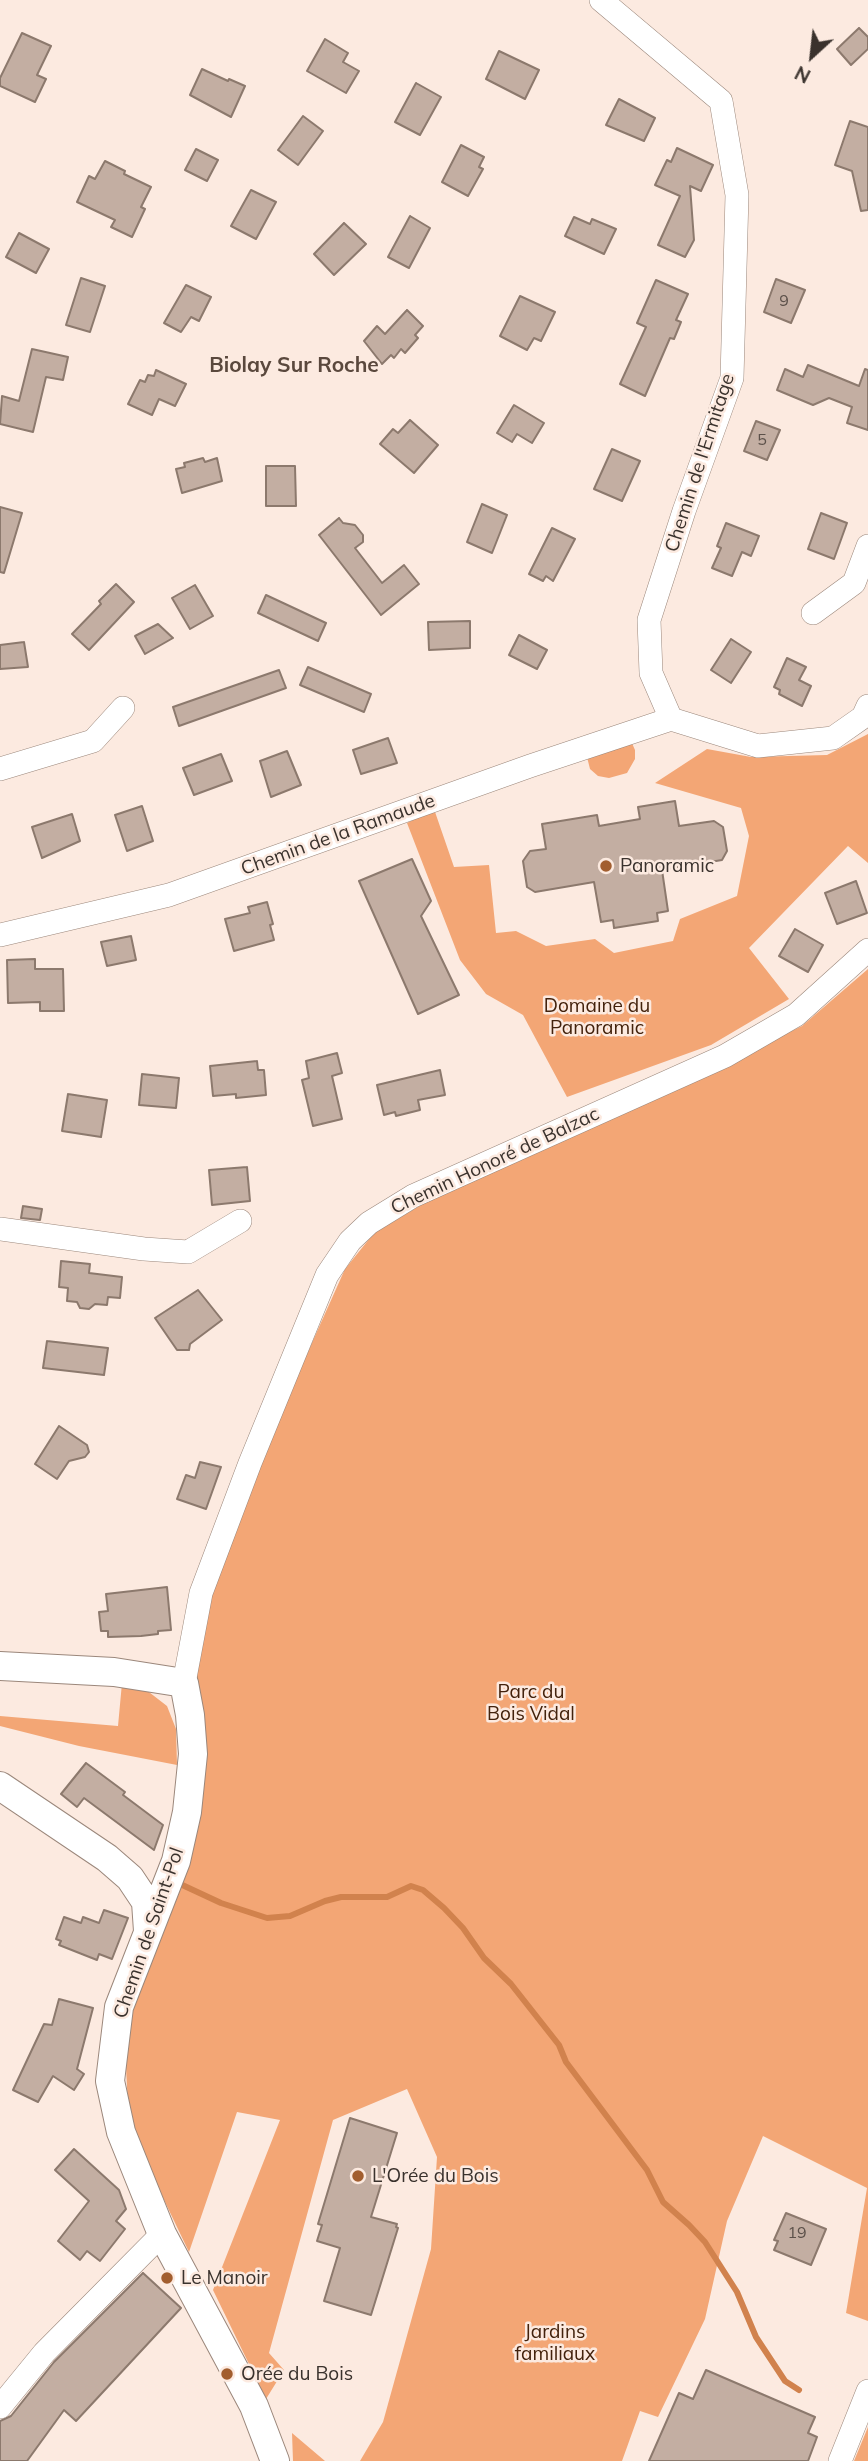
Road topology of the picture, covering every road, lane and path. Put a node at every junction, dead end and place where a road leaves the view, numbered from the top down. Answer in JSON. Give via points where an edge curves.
{"nodes":[{"id":1,"x":601,"y":0,"type":"edge"},
{"id":2,"x":868,"y":546,"type":"edge"},
{"id":3,"x":813,"y":613,"type":"dead end"},
{"id":4,"x":868,"y":706,"type":"edge"},
{"id":5,"x":123,"y":708,"type":"dead end"},
{"id":6,"x":671,"y":719,"type":"junction"},
{"id":7,"x":0,"y":769,"type":"edge"},
{"id":8,"x":0,"y":935,"type":"edge"},
{"id":9,"x":868,"y":950,"type":"edge"},
{"id":10,"x":240,"y":1221,"type":"dead end"},
{"id":11,"x":0,"y":1229,"type":"edge"},
{"id":12,"x":0,"y":1666,"type":"edge"},
{"id":13,"x":184,"y":1683,"type":"junction"},
{"id":14,"x":0,"y":1786,"type":"edge"},
{"id":15,"x":152,"y":1924,"type":"junction"},
{"id":16,"x":162,"y":2234,"type":"junction"},
{"id":17,"x":868,"y":2391,"type":"edge"},
{"id":18,"x":0,"y":2407,"type":"edge"},
{"id":19,"x":275,"y":2461,"type":"edge"},
{"id":20,"x":840,"y":2461,"type":"edge"}],
"edges":[{"from":1,"to":6,"type":"street","name":"Chemin de l'Ermitage","via":[[720,101],[737,195],[732,378],[649,620],[651,673]]},
{"from":2,"to":3,"type":"street","via":[[854,583]]},
{"from":4,"to":6,"type":"street","via":[[863,717],[833,738],[758,746]]},
{"from":5,"to":7,"type":"street","via":[[93,741]]},
{"from":6,"to":8,"type":"street","name":"Chemin de la Ramaude","via":[[169,895]]},
{"from":9,"to":13,"type":"street","name":"Chemin Honoré de Balzac","via":[[796,1015],[725,1056],[413,1196],[369,1223],[350,1241],[327,1275],[201,1593]]},
{"from":10,"to":11,"type":"street","via":[[188,1252]]},
{"from":12,"to":13,"type":"main road","via":[[114,1672]]},
{"from":13,"to":15,"type":"main road","name":"Chemin de Saint-Pol","via":[[193,1755],[187,1812],[176,1861]]},
{"from":14,"to":15,"type":"main road","via":[[130,1878],[146,1902]]},
{"from":15,"to":16,"type":"main road","name":"Chemin de Saint-Pol","via":[[119,2007],[110,2081],[121,2132]]},
{"from":16,"to":18,"type":"street","via":[[44,2353]]},
{"from":16,"to":19,"type":"main road","name":"Chemin de Saint-Pol","via":[[254,2406]]},
{"from":17,"to":20,"type":"street"}]}
